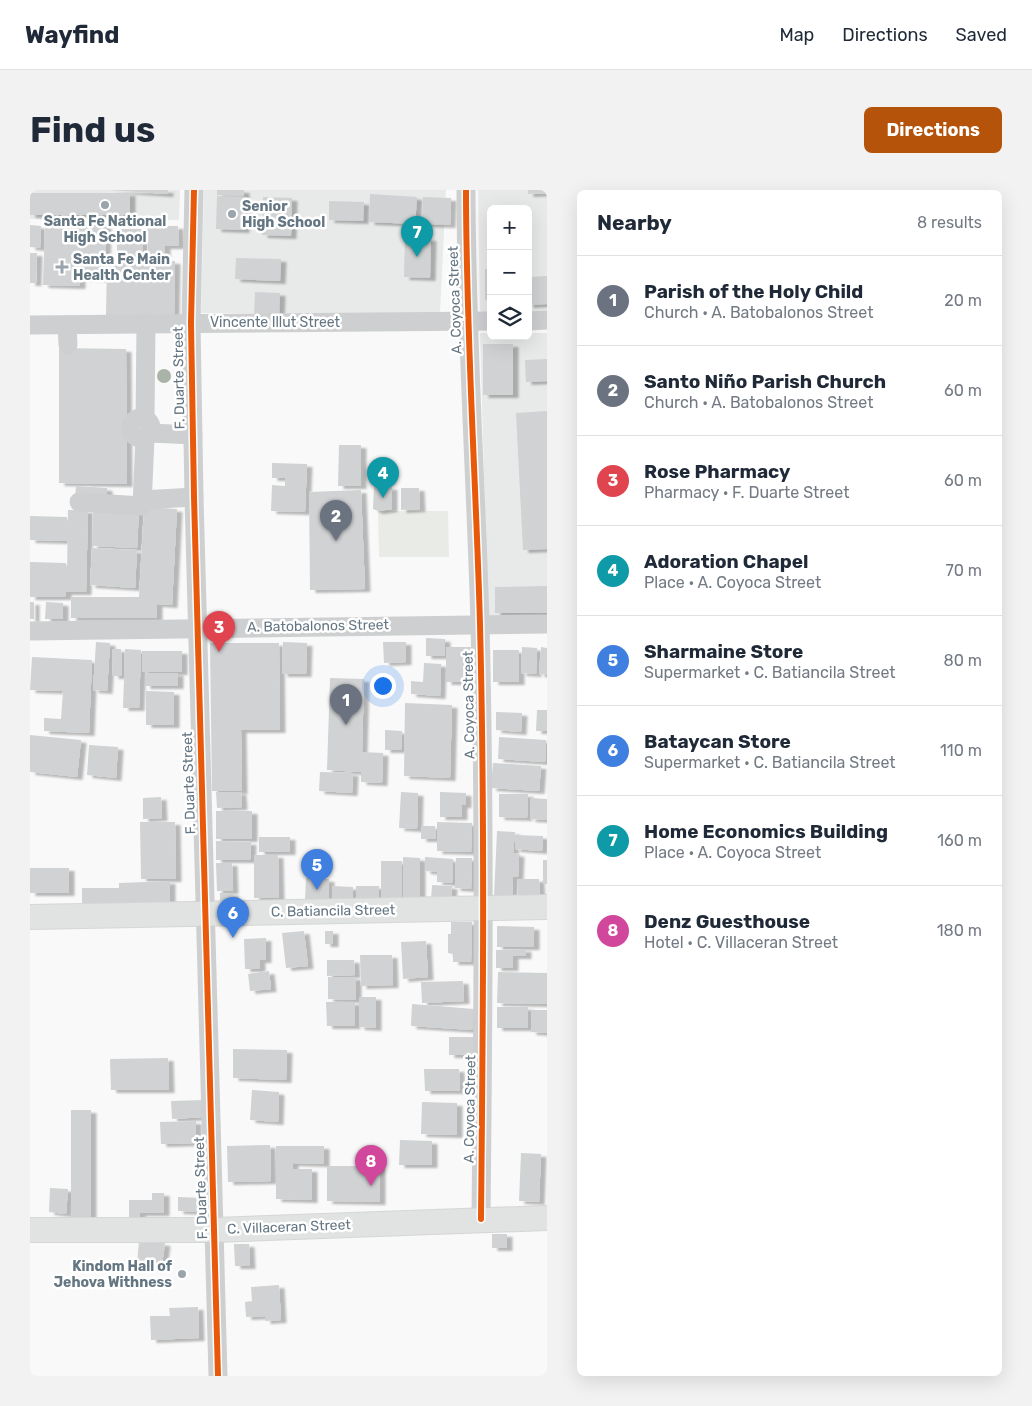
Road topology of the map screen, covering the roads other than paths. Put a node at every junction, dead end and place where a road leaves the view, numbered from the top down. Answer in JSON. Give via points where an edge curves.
{"nodes":[{"id":1,"x":194,"y":190,"type":"edge"},
{"id":2,"x":466,"y":190,"type":"edge"},
{"id":3,"x":532,"y":320,"type":"edge"},
{"id":4,"x":547,"y":320,"type":"edge"},
{"id":5,"x":468,"y":321,"type":"junction"},
{"id":6,"x":487,"y":321,"type":"edge"},
{"id":7,"x":191,"y":323,"type":"junction"},
{"id":8,"x":141,"y":324,"type":"junction"},
{"id":9,"x":30,"y":325,"type":"edge"},
{"id":10,"x":67,"y":325,"type":"junction"},
{"id":11,"x":68,"y":345,"type":"dead end"},
{"id":12,"x":192,"y":427,"type":"junction"},
{"id":13,"x":144,"y":429,"type":"junction"},
{"id":14,"x":194,"y":497,"type":"junction"},
{"id":15,"x":79,"y":502,"type":"dead end"},
{"id":16,"x":137,"y":502,"type":"junction"},
{"id":17,"x":480,"y":624,"type":"junction"},
{"id":18,"x":547,"y":624,"type":"edge"},
{"id":19,"x":197,"y":627,"type":"junction"},
{"id":20,"x":30,"y":631,"type":"edge"},
{"id":21,"x":547,"y":907,"type":"edge"},
{"id":22,"x":485,"y":908,"type":"junction"},
{"id":23,"x":206,"y":913,"type":"junction"},
{"id":24,"x":30,"y":917,"type":"edge"},
{"id":25,"x":547,"y":1218,"type":"edge"},
{"id":26,"x":481,"y":1219,"type":"junction"},
{"id":27,"x":30,"y":1230,"type":"edge"},
{"id":28,"x":215,"y":1230,"type":"junction"},
{"id":29,"x":218,"y":1376,"type":"edge"}],
"edges":[{"from":1,"to":7,"type":"street","name":"F. Duarte Street"},
{"from":2,"to":5,"type":"street","name":"A. Coyoca Street"},
{"from":3,"to":4,"type":"street"},
{"from":5,"to":6,"type":"street","name":"Vincente Illut Street"},
{"from":5,"to":7,"type":"street","name":"Vincente Illut Street"},
{"from":5,"to":17,"type":"street","name":"A. Coyoca Street"},
{"from":7,"to":8,"type":"street","name":"Vincente Illut Street"},
{"from":7,"to":12,"type":"street","name":"F. Duarte Street"},
{"from":8,"to":10,"type":"street","name":"Vincente Illut Street"},
{"from":8,"to":13,"type":"street"},
{"from":9,"to":10,"type":"street","name":"Vincente Illut Street"},
{"from":10,"to":11,"type":"street"},
{"from":12,"to":13,"type":"street"},
{"from":12,"to":14,"type":"street","name":"F. Duarte Street"},
{"from":13,"to":16,"type":"street"},
{"from":14,"to":16,"type":"street"},
{"from":14,"to":19,"type":"street","name":"F. Duarte Street"},
{"from":15,"to":16,"type":"street"},
{"from":17,"to":18,"type":"street","name":"A. Batobalonos Street"},
{"from":17,"to":19,"type":"street","name":"A. Batobalonos Street"},
{"from":17,"to":22,"type":"street","name":"A. Coyoca Street"},
{"from":19,"to":20,"type":"street","name":"A. Batobalonos Street"},
{"from":19,"to":23,"type":"street","name":"F. Duarte Street"},
{"from":21,"to":22,"type":"main road","name":"C. Batiancila Street"},
{"from":22,"to":23,"type":"main road","name":"C. Batiancila Street"},
{"from":22,"to":26,"type":"street","name":"A. Coyoca Street"},
{"from":23,"to":24,"type":"main road","name":"C. Batiancila Street"},
{"from":23,"to":28,"type":"street","name":"F. Duarte Street"},
{"from":25,"to":26,"type":"main road","name":"C. Villaceran Street"},
{"from":26,"to":28,"type":"main road","name":"C. Villaceran Street"},
{"from":27,"to":28,"type":"main road","name":"C. Villaceran Street"},
{"from":28,"to":29,"type":"street","name":"F. Duarte Street"}]}
